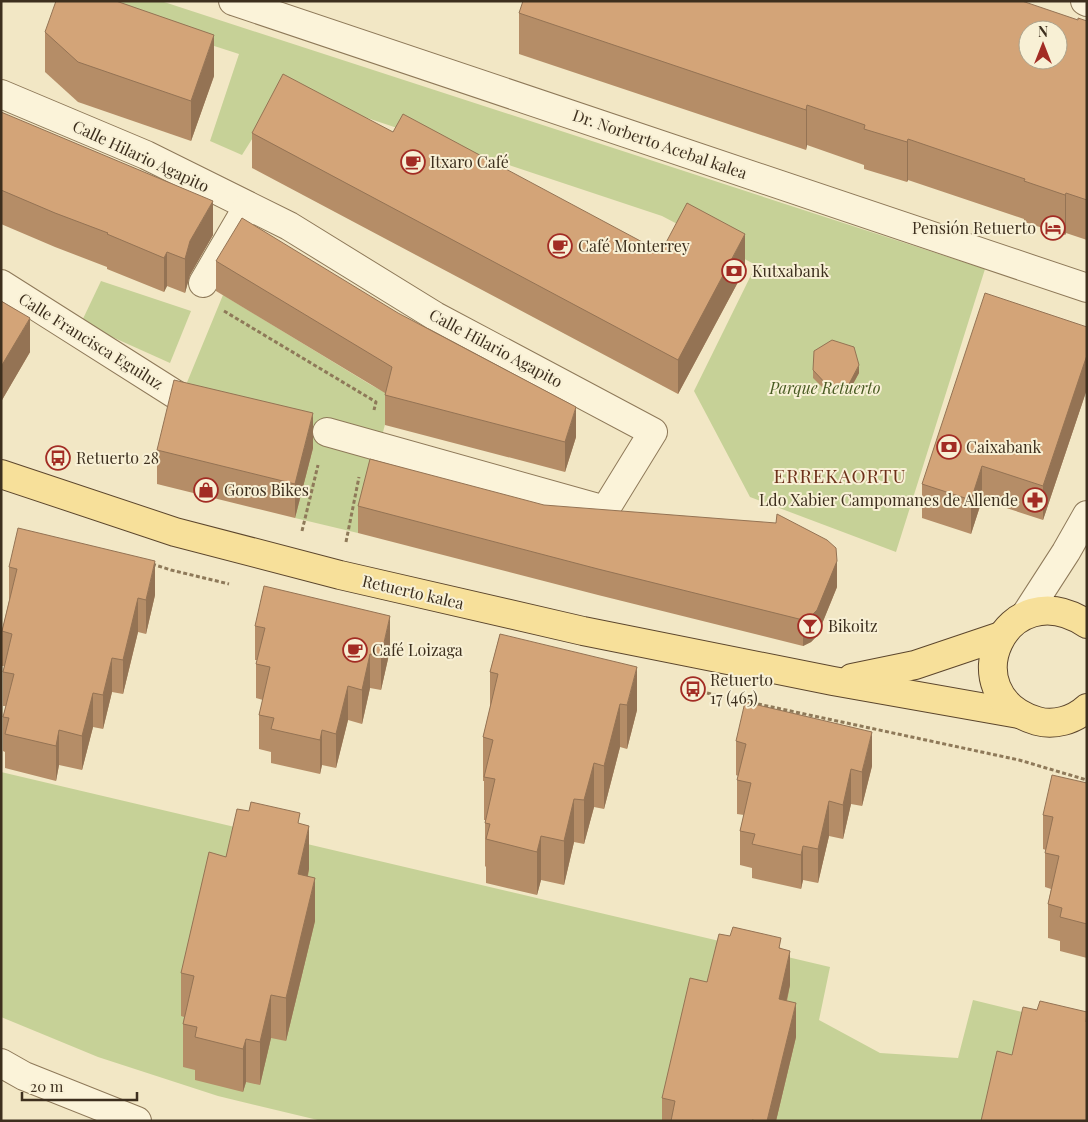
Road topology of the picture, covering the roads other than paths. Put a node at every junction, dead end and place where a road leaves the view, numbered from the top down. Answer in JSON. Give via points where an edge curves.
{"nodes":[{"id":1,"x":233,"y":1,"type":"edge"},
{"id":2,"x":1,"y":94,"type":"edge"},
{"id":3,"x":248,"y":206,"type":"junction"},
{"id":4,"x":203,"y":283,"type":"dead end"},
{"id":5,"x":1,"y":284,"type":"edge"},
{"id":6,"x":1087,"y":288,"type":"edge"},
{"id":7,"x":181,"y":398,"type":"edge"},
{"id":8,"x":326,"y":432,"type":"road end"},
{"id":9,"x":1,"y":474,"type":"edge"},
{"id":10,"x":1087,"y":515,"type":"edge"},
{"id":11,"x":1026,"y":614,"type":"junction"},
{"id":12,"x":1087,"y":624,"type":"edge"},
{"id":13,"x":1001,"y":636,"type":"junction"},
{"id":14,"x":833,"y":681,"type":"junction"},
{"id":15,"x":1087,"y":708,"type":"edge"},
{"id":16,"x":1019,"y":714,"type":"junction"},
{"id":17,"x":1059,"y":722,"type":"junction"},
{"id":18,"x":1087,"y":732,"type":"edge"},
{"id":19,"x":1,"y":1063,"type":"edge"},
{"id":20,"x":137,"y":1121,"type":"edge"}],
"edges":[{"from":1,"to":6,"type":"street","name":"Dr. Norberto Acebal kalea"},
{"from":2,"to":3,"type":"street","name":"Calle Hilario Agapito","via":[[146,155]]},
{"from":3,"to":4,"type":"street"},
{"from":3,"to":8,"type":"street","name":"Calle Hilario Agapito","via":[[289,226],[435,316],[653,432],[605,510]]},
{"from":5,"to":7,"type":"street","name":"Calle Francisca Eguiluz"},
{"from":9,"to":14,"type":"main road","name":"Retuerto kalea","via":[[175,532],[340,575],[583,631]]},
{"from":10,"to":11,"type":"street"},
{"from":11,"to":12,"type":"main road","via":[[1059,610]]},
{"from":11,"to":13,"type":"main road"},
{"from":13,"to":14,"type":"main road","via":[[915,665]]},
{"from":13,"to":16,"type":"main road","via":[[994,653],[994,679],[1006,703]]},
{"from":14,"to":16,"type":"main road","name":"Retuerto kalea"},
{"from":15,"to":17,"type":"main road"},
{"from":16,"to":17,"type":"main road","name":"Retuerto kalea","via":[[1042,722]]},
{"from":17,"to":18,"type":"main road","name":"Retuerto kalea"},
{"from":19,"to":20,"type":"street","via":[[24,1076]]}]}
